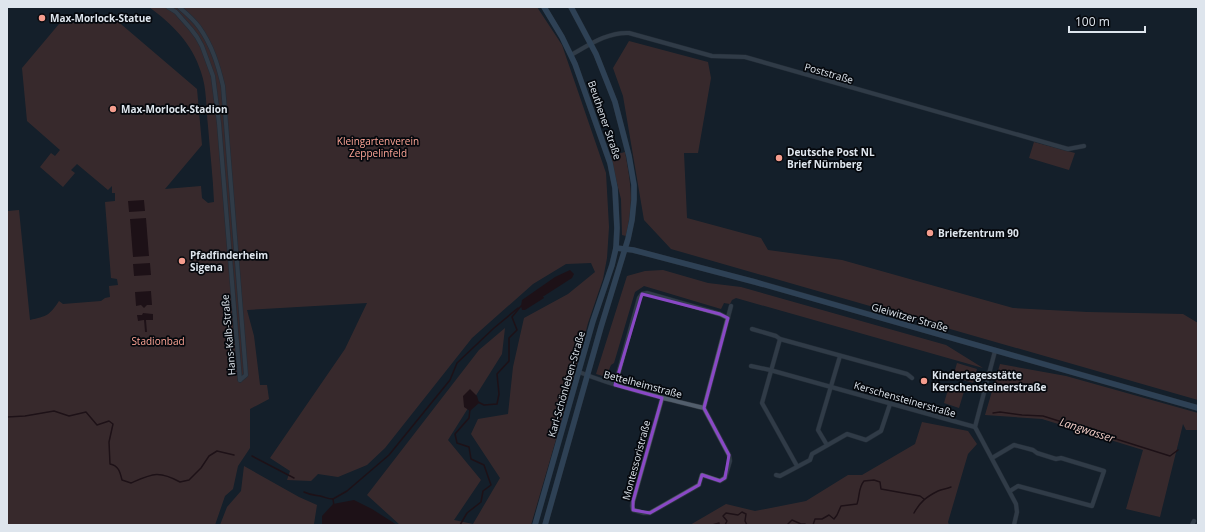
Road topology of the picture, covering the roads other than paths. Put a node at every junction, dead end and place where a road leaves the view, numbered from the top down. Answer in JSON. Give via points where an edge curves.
{"nodes":[{"id":1,"x":168,"y":7,"type":"edge"},
{"id":2,"x":179,"y":7,"type":"edge"},
{"id":3,"x":544,"y":7,"type":"edge"},
{"id":4,"x":572,"y":7,"type":"edge"},
{"id":5,"x":591,"y":44,"type":"junction"},
{"id":6,"x":570,"y":55,"type":"junction"},
{"id":7,"x":1084,"y":146,"type":"dead end"},
{"id":8,"x":224,"y":186,"type":"junction"},
{"id":9,"x":231,"y":186,"type":"junction"},
{"id":10,"x":616,"y":248,"type":"junction"},
{"id":11,"x":625,"y":248,"type":"junction"},
{"id":12,"x":731,"y":306,"type":"dead end"},
{"id":13,"x":728,"y":318,"type":"junction"},
{"id":14,"x":752,"y":329,"type":"dead end"},
{"id":15,"x":780,"y":339,"type":"junction"},
{"id":16,"x":995,"y":351,"type":"junction"},
{"id":17,"x":840,"y":356,"type":"junction"},
{"id":18,"x":751,"y":366,"type":"dead end"},
{"id":19,"x":770,"y":370,"type":"junction"},
{"id":20,"x":579,"y":372,"type":"junction"},
{"id":21,"x":587,"y":376,"type":"junction"},
{"id":22,"x":912,"y":378,"type":"dead end"},
{"id":23,"x":615,"y":385,"type":"junction"},
{"id":24,"x":831,"y":386,"type":"junction"},
{"id":25,"x":662,"y":398,"type":"junction"},
{"id":26,"x":890,"y":404,"type":"junction"},
{"id":27,"x":704,"y":408,"type":"junction"},
{"id":28,"x":1198,"y":408,"type":"edge"},
{"id":29,"x":975,"y":427,"type":"junction"},
{"id":30,"x":827,"y":445,"type":"junction"},
{"id":31,"x":992,"y":458,"type":"junction"},
{"id":32,"x":798,"y":466,"type":"junction"},
{"id":33,"x":776,"y":475,"type":"dead end"},
{"id":34,"x":1010,"y":491,"type":"junction"},
{"id":35,"x":535,"y":525,"type":"edge"},
{"id":36,"x":545,"y":525,"type":"edge"},
{"id":37,"x":1014,"y":525,"type":"edge"}],
"edges":[{"from":1,"to":8,"type":"street","name":"Hans-Kalb-Straße","via":[[191,29],[202,46],[214,76]]},
{"from":2,"to":9,"type":"street","name":"Hans-Kalb-Straße","via":[[199,26],[216,58],[223,86]]},
{"from":3,"to":6,"type":"main road","name":"Beuthener Straße"},
{"from":4,"to":5,"type":"main road","name":"Beuthener Straße"},
{"from":5,"to":6,"type":"street","name":"Poststraße"},
{"from":5,"to":7,"type":"street","name":"Poststraße","via":[[613,34],[628,33],[712,56],[745,57],[1068,149]]},
{"from":5,"to":11,"type":"main road","name":"Beuthener Straße","via":[[615,102],[632,172],[634,206]]},
{"from":6,"to":10,"type":"main road","name":"Beuthener Straße","via":[[613,172],[617,214]]},
{"from":8,"to":9,"type":"street"},
{"from":8,"to":9,"type":"street","name":"Hans-Kalb-Straße","via":[[240,380],[246,375]]},
{"from":10,"to":11,"type":"main road","name":"Gleiwitzer Straße"},
{"from":10,"to":20,"type":"main road","name":"Karl-Schönleben-Straße"},
{"from":11,"to":16,"type":"main road","name":"Gleiwitzer Straße","via":[[755,282]]},
{"from":11,"to":21,"type":"main road","name":"Karl-Schönleben-Straße"},
{"from":12,"to":13,"type":"street"},
{"from":13,"to":23,"type":"street","via":[[647,293],[642,294]]},
{"from":13,"to":27,"type":"street"},
{"from":14,"to":15,"type":"street"},
{"from":15,"to":17,"type":"street"},
{"from":15,"to":19,"type":"street"},
{"from":16,"to":28,"type":"main road","name":"Gleiwitzer Straße"},
{"from":16,"to":29,"type":"street"},
{"from":17,"to":22,"type":"street","via":[[907,374]]},
{"from":17,"to":24,"type":"street"},
{"from":18,"to":19,"type":"street","name":"Kerschensteinerstraße"},
{"from":19,"to":24,"type":"street","name":"Kerschensteinerstraße"},
{"from":19,"to":32,"type":"street","via":[[762,403]]},
{"from":20,"to":21,"type":"street","name":"Bettelheimstraße"},
{"from":20,"to":35,"type":"main road","name":"Karl-Schönleben-Straße"},
{"from":21,"to":23,"type":"street","name":"Bettelheimstraße"},
{"from":21,"to":36,"type":"main road","name":"Karl-Schönleben-Straße"},
{"from":23,"to":25,"type":"street","name":"Bettelheimstraße"},
{"from":24,"to":26,"type":"street","name":"Kerschensteinerstraße"},
{"from":24,"to":30,"type":"street","via":[[818,430]]},
{"from":25,"to":27,"type":"street","name":"Bettelheimstraße"},
{"from":25,"to":27,"type":"street","name":"Montessoristraße","via":[[632,506],[633,510],[644,513],[650,513],[699,485],[702,475],[720,480],[725,478],[730,461],[729,455]]},
{"from":26,"to":29,"type":"street","name":"Kerschensteinerstraße"},
{"from":26,"to":30,"type":"street","via":[[881,431],[866,440],[847,434]]},
{"from":29,"to":31,"type":"street"},
{"from":30,"to":32,"type":"street","via":[[812,454],[810,460]]},
{"from":31,"to":34,"type":"street"},
{"from":31,"to":34,"type":"street","via":[[1014,445],[1104,471],[1092,506],[1018,486]]},
{"from":32,"to":33,"type":"street","via":[[780,476]]},
{"from":34,"to":37,"type":"street","via":[[1017,512]]}]}
